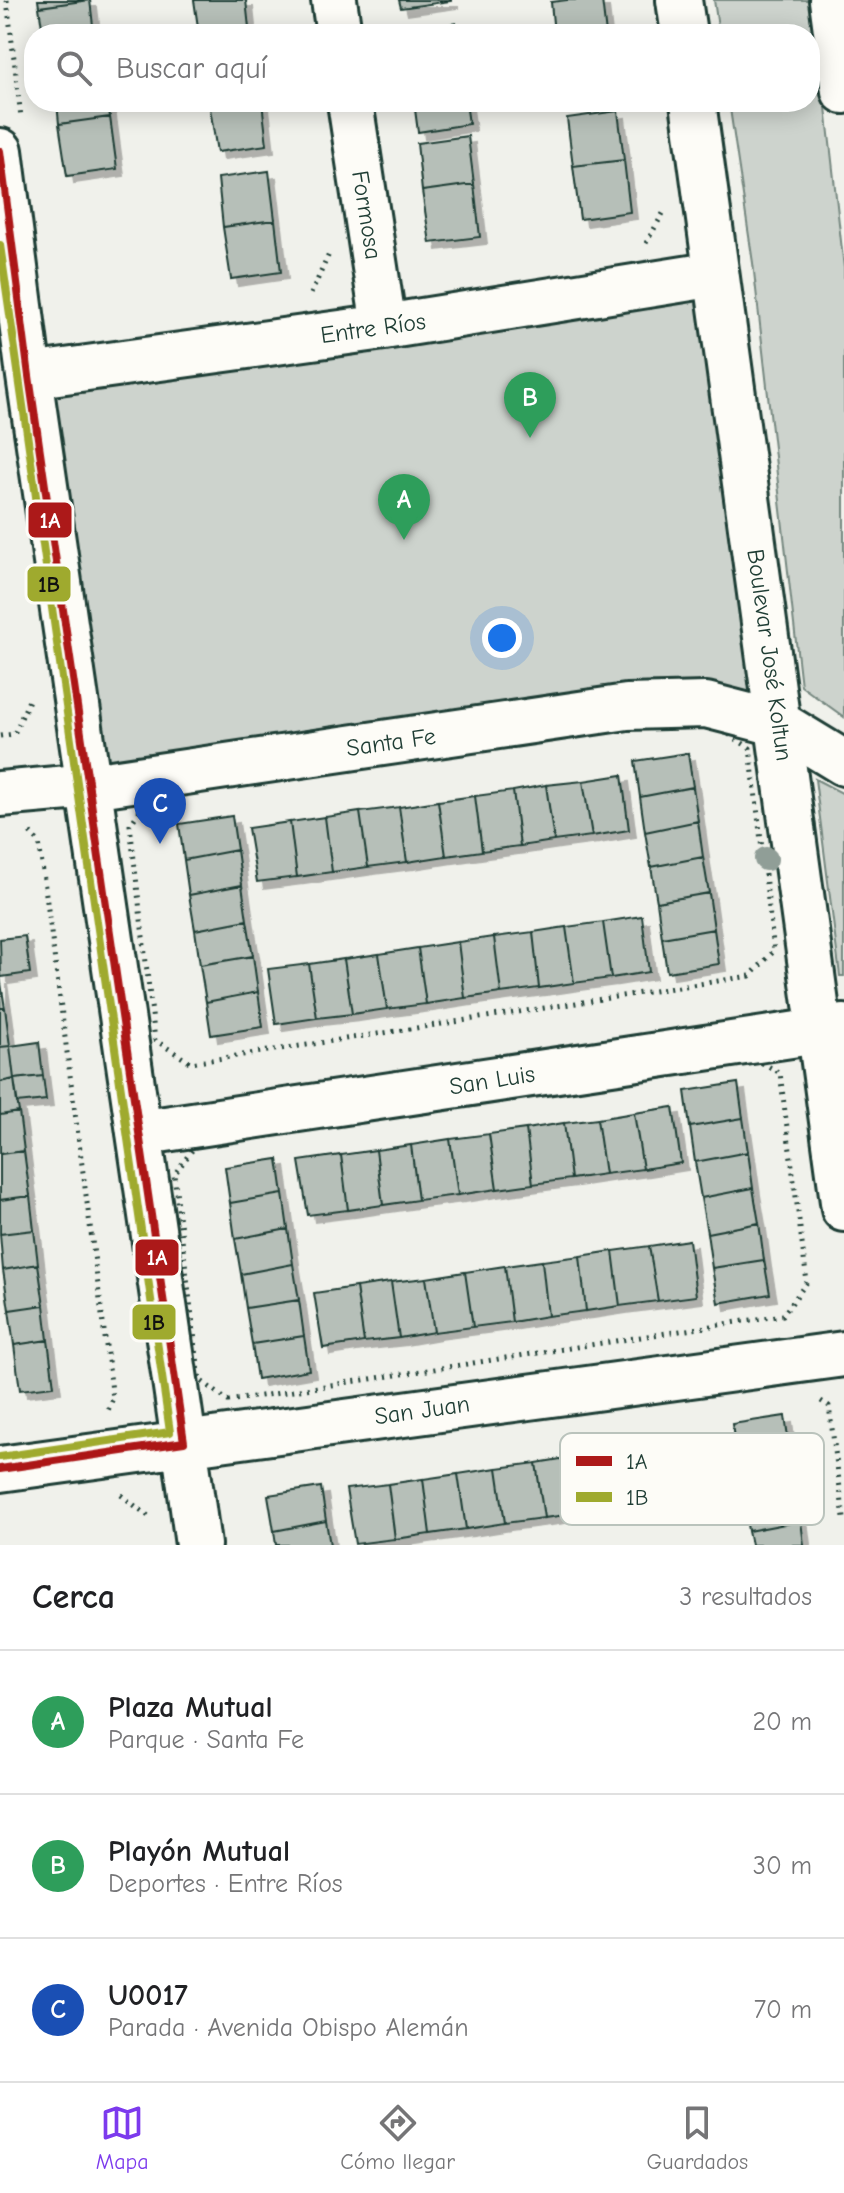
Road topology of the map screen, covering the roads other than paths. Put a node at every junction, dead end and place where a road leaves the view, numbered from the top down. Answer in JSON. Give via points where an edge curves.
{"nodes":[{"id":1,"x":334,"y":0,"type":"edge"},
{"id":2,"x":679,"y":0,"type":"edge"},
{"id":3,"x":837,"y":19,"type":"edge"},
{"id":4,"x":338,"y":24,"type":"edge"},
{"id":5,"x":683,"y":24,"type":"edge"},
{"id":6,"x":844,"y":91,"type":"edge"},
{"id":7,"x":352,"y":112,"type":"edge"},
{"id":8,"x":694,"y":112,"type":"edge"},
{"id":9,"x":0,"y":151,"type":"edge"},
{"id":10,"x":716,"y":274,"type":"junction"},
{"id":11,"x":384,"y":327,"type":"junction"},
{"id":12,"x":29,"y":376,"type":"junction"},
{"id":13,"x":780,"y":724,"type":"junction"},
{"id":14,"x":844,"y":763,"type":"edge"},
{"id":15,"x":91,"y":786,"type":"junction"},
{"id":16,"x":0,"y":794,"type":"edge"},
{"id":17,"x":832,"y":1029,"type":"edge"},
{"id":18,"x":139,"y":1133,"type":"junction"},
{"id":19,"x":844,"y":1209,"type":"edge"},
{"id":20,"x":844,"y":1354,"type":"edge"},
{"id":21,"x":184,"y":1442,"type":"junction"},
{"id":22,"x":0,"y":1469,"type":"edge"},
{"id":23,"x":198,"y":1545,"type":"edge"}],
"edges":[{"from":1,"to":4,"type":"street"},
{"from":2,"to":5,"type":"street"},
{"from":3,"to":6,"type":"street"},
{"from":7,"to":11,"type":"street","name":"Formosa"},
{"from":8,"to":10,"type":"street","name":"Boulevar José Koltun"},
{"from":9,"to":12,"type":"street"},
{"from":10,"to":11,"type":"street","name":"Entre Ríos"},
{"from":10,"to":13,"type":"street","name":"Boulevar José Koltun"},
{"from":11,"to":12,"type":"street","name":"Entre Ríos"},
{"from":12,"to":15,"type":"street"},
{"from":13,"to":14,"type":"street","name":"Santa Fe"},
{"from":13,"to":15,"type":"street","name":"Santa Fe","via":[[706,705],[627,707]]},
{"from":13,"to":17,"type":"street","name":"Boulevar José Koltun"},
{"from":15,"to":16,"type":"street","name":"Santa Fe"},
{"from":15,"to":18,"type":"street"},
{"from":17,"to":18,"type":"street","name":"San Luis"},
{"from":17,"to":19,"type":"street","name":"Boulevar José Koltun"},
{"from":18,"to":21,"type":"street"},
{"from":20,"to":21,"type":"street","name":"San Juan"},
{"from":21,"to":22,"type":"street","name":"San Juan"},
{"from":21,"to":23,"type":"street"}]}
